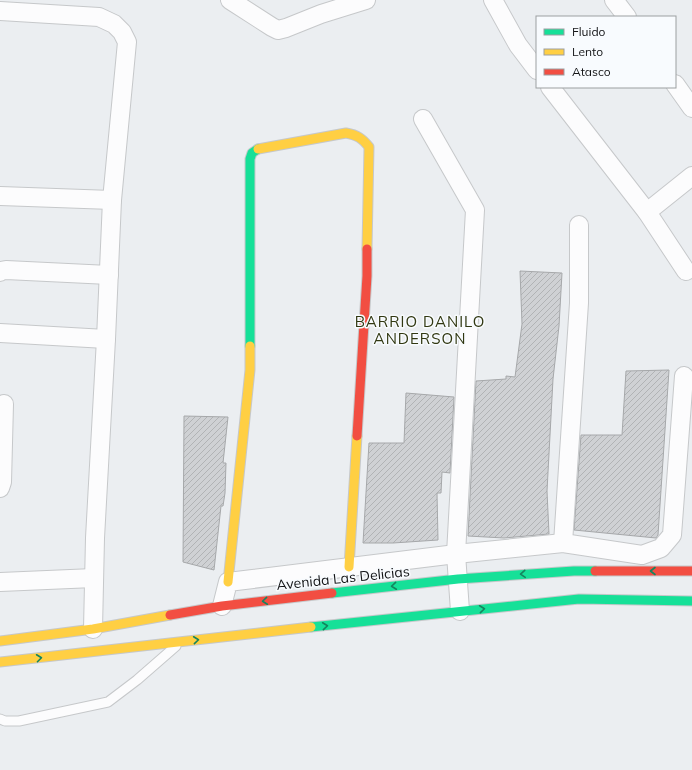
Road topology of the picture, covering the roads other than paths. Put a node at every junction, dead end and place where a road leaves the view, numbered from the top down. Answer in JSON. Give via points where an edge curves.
{"nodes":[{"id":1,"x":230,"y":0,"type":"edge"},
{"id":2,"x":366,"y":0,"type":"edge"},
{"id":3,"x":493,"y":0,"type":"edge"},
{"id":4,"x":614,"y":0,"type":"edge"},
{"id":5,"x":319,"y":7,"type":"edge"},
{"id":6,"x":0,"y":12,"type":"edge"},
{"id":7,"x":626,"y":16,"type":"edge"},
{"id":8,"x":536,"y":69,"type":"edge"},
{"id":9,"x":676,"y":85,"type":"edge"},
{"id":10,"x":551,"y":88,"type":"edge"},
{"id":11,"x":692,"y":108,"type":"edge"},
{"id":12,"x":423,"y":119,"type":"dead end"},
{"id":13,"x":692,"y":176,"type":"edge"},
{"id":14,"x":0,"y":196,"type":"edge"},
{"id":15,"x":112,"y":200,"type":"junction"},
{"id":16,"x":647,"y":212,"type":"junction"},
{"id":17,"x":579,"y":225,"type":"dead end"},
{"id":18,"x":686,"y":271,"type":"dead end"},
{"id":19,"x":0,"y":272,"type":"edge"},
{"id":20,"x":109,"y":275,"type":"junction"},
{"id":21,"x":0,"y":333,"type":"edge"},
{"id":22,"x":106,"y":339,"type":"junction"},
{"id":23,"x":684,"y":376,"type":"dead end"},
{"id":24,"x":4,"y":404,"type":"dead end"},
{"id":25,"x":0,"y":488,"type":"edge"},
{"id":26,"x":563,"y":543,"type":"junction"},
{"id":27,"x":456,"y":554,"type":"junction"},
{"id":28,"x":349,"y":567,"type":"junction"},
{"id":29,"x":692,"y":571,"type":"edge"},
{"id":30,"x":94,"y":578,"type":"junction"},
{"id":31,"x":458,"y":579,"type":"junction"},
{"id":32,"x":0,"y":582,"type":"edge"},
{"id":33,"x":228,"y":582,"type":"junction"},
{"id":34,"x":692,"y":601,"type":"edge"},
{"id":35,"x":222,"y":606,"type":"junction"},
{"id":36,"x":460,"y":612,"type":"junction"},
{"id":37,"x":92,"y":629,"type":"junction"},
{"id":38,"x":0,"y":640,"type":"edge"},
{"id":39,"x":180,"y":642,"type":"junction"},
{"id":40,"x":0,"y":662,"type":"edge"},
{"id":41,"x":0,"y":719,"type":"edge"}],
"edges":[{"from":1,"to":5,"type":"street","via":[[278,30],[286,28]]},
{"from":2,"to":5,"type":"street"},
{"from":3,"to":8,"type":"street","via":[[518,45]]},
{"from":4,"to":7,"type":"street"},
{"from":6,"to":15,"type":"street","via":[[99,17],[114,24],[122,32],[127,42]]},
{"from":9,"to":11,"type":"street"},
{"from":10,"to":16,"type":"street"},
{"from":12,"to":27,"type":"street","via":[[475,210]]},
{"from":13,"to":16,"type":"street"},
{"from":14,"to":15,"type":"street"},
{"from":15,"to":20,"type":"street"},
{"from":16,"to":18,"type":"street"},
{"from":17,"to":26,"type":"street","via":[[579,303]]},
{"from":19,"to":20,"type":"street","via":[[6,270]]},
{"from":20,"to":22,"type":"street"},
{"from":21,"to":22,"type":"street"},
{"from":22,"to":30,"type":"street"},
{"from":23,"to":26,"type":"street","via":[[672,535],[661,548],[642,555]]},
{"from":24,"to":25,"type":"street"},
{"from":26,"to":27,"type":"street"},
{"from":27,"to":28,"type":"street"},
{"from":27,"to":31,"type":"street"},
{"from":28,"to":33,"type":"street"},
{"from":28,"to":33,"type":"main road","via":[[367,276],[369,147],[358,135],[346,133],[259,149],[252,153],[250,159],[250,370]]},
{"from":29,"to":31,"type":"main road","name":"Avenida Las Delicias","one_way":true,"via":[[574,570]]},
{"from":30,"to":32,"type":"street"},
{"from":30,"to":37,"type":"street"},
{"from":31,"to":35,"type":"main road","name":"Avenida Las Delicias","one_way":true},
{"from":31,"to":36,"type":"street"},
{"from":33,"to":35,"type":"street"},
{"from":36,"to":34,"type":"main road","one_way":true,"via":[[579,599]]},
{"from":35,"to":37,"type":"main road","name":"Avenida Las Delicias"},
{"from":39,"to":36,"type":"main road","one_way":true},
{"from":37,"to":38,"type":"main road","name":"Avenida Las Delicias"},
{"from":40,"to":39,"type":"main road","one_way":true},
{"from":39,"to":41,"type":"lane","via":[[108,702],[19,721]]}]}
